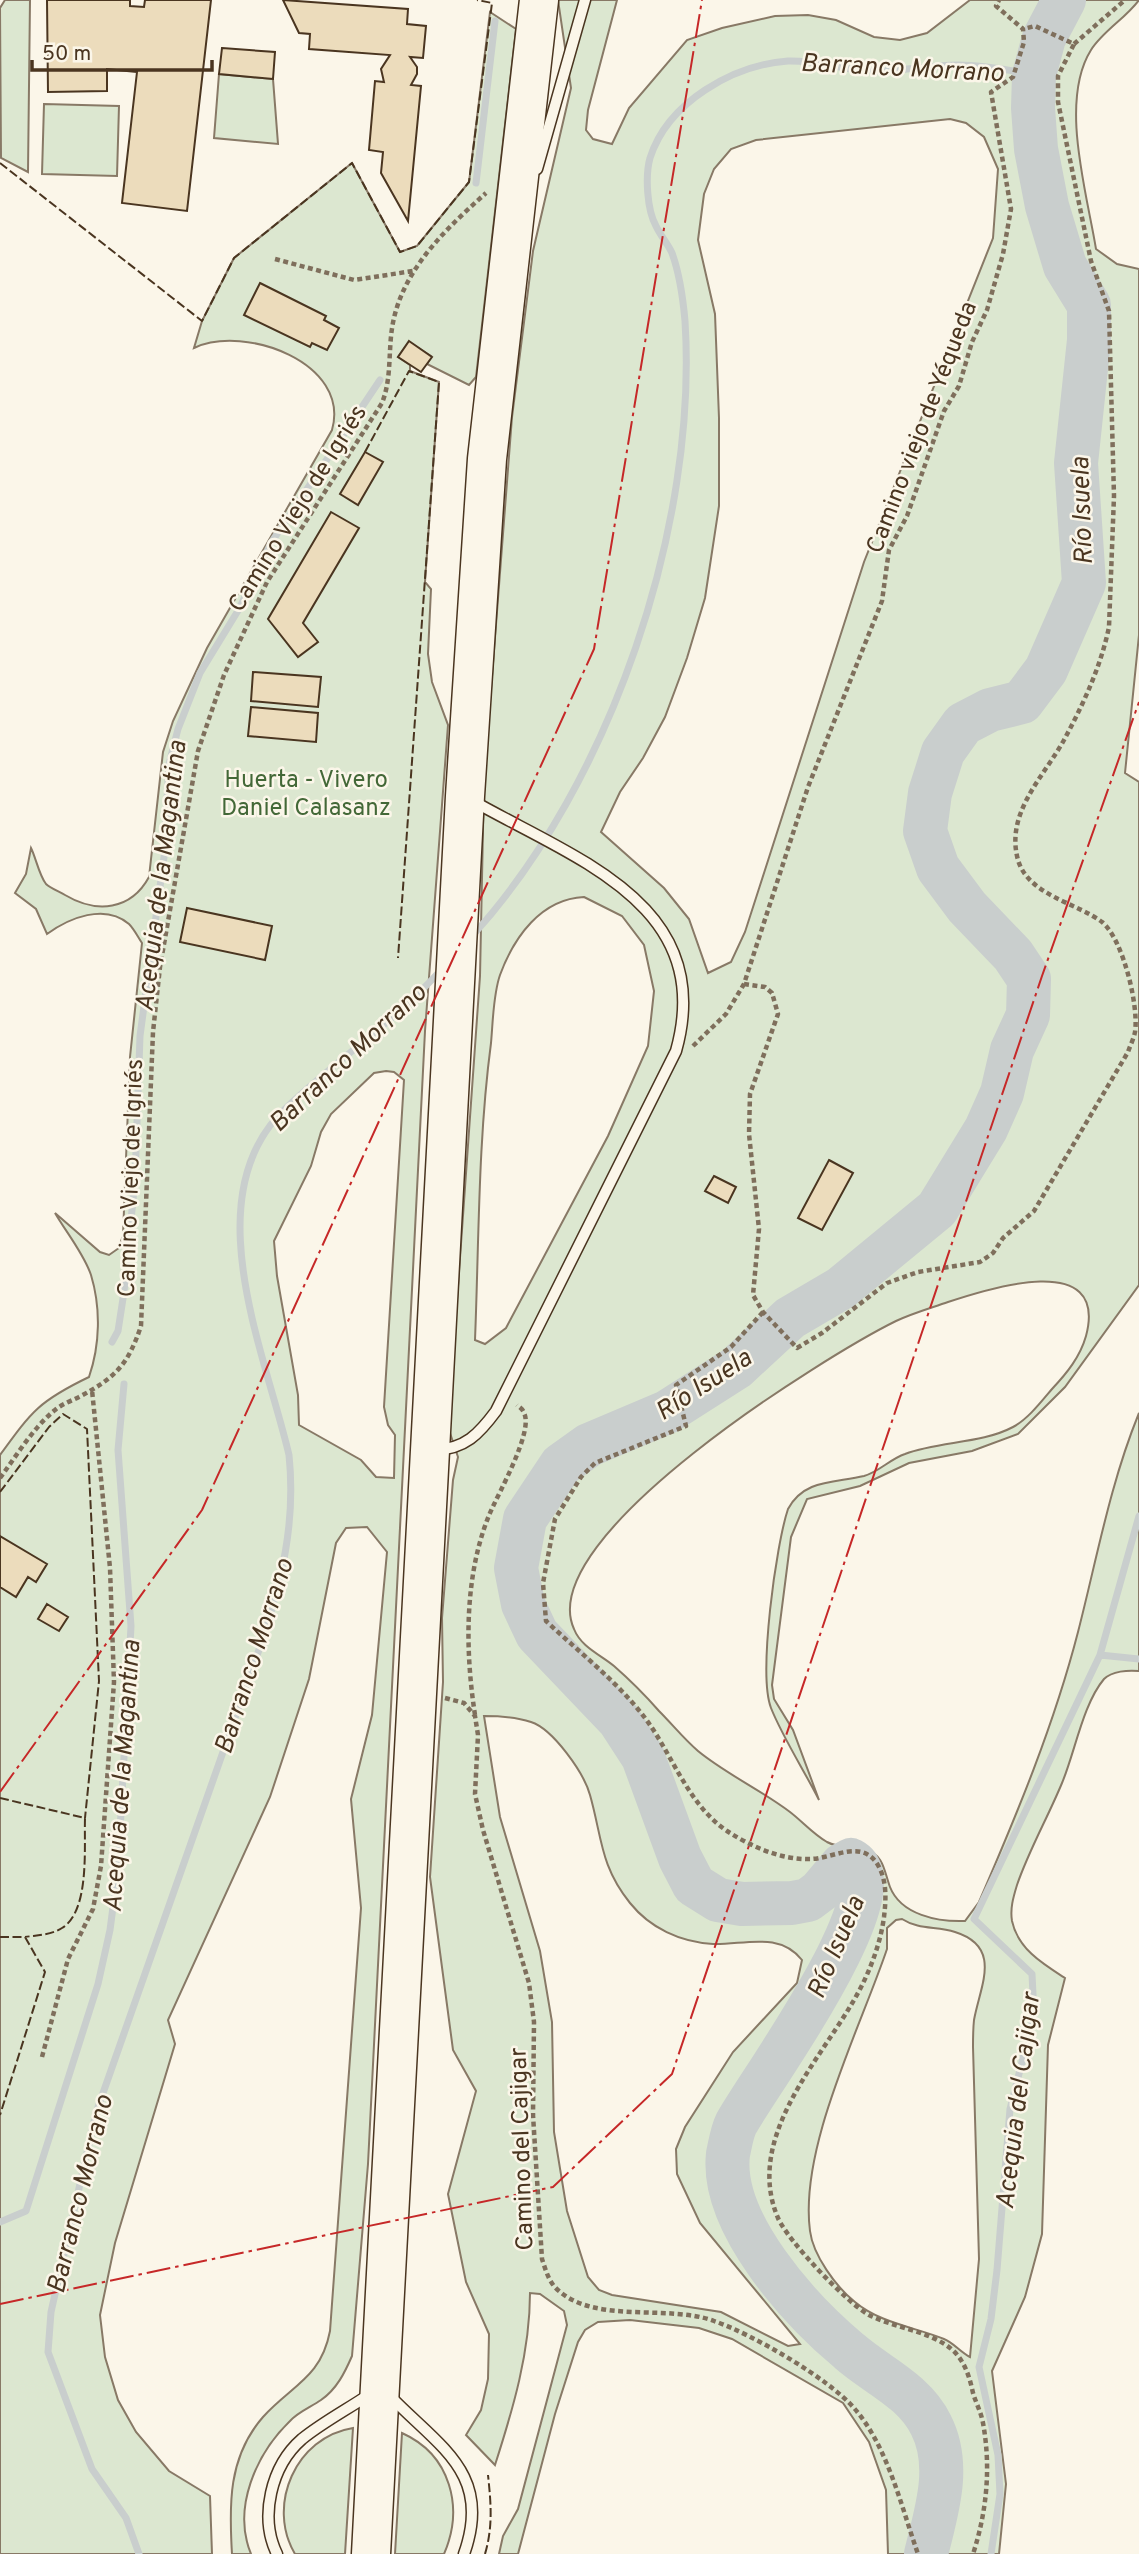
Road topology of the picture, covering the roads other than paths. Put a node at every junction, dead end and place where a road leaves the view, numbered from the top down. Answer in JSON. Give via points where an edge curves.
{"nodes":[{"id":1,"x":538,"y":0,"type":"edge"},
{"id":2,"x":585,"y":0,"type":"edge"},
{"id":3,"x":512,"y":243,"type":"junction"},
{"id":4,"x":465,"y":796,"type":"junction"},
{"id":5,"x":428,"y":1451,"type":"junction"},
{"id":6,"x":381,"y":2386,"type":"junction"},
{"id":7,"x":277,"y":2554,"type":"edge"},
{"id":8,"x":370,"y":2554,"type":"edge"},
{"id":9,"x":464,"y":2554,"type":"edge"}],
"edges":[{"from":1,"to":3,"type":"highway"},
{"from":2,"to":3,"type":"lane"},
{"from":3,"to":4,"type":"highway","via":[[488,458]]},
{"from":4,"to":5,"type":"highway"},
{"from":4,"to":5,"type":"lane","via":[[639,899],[659,922],[674,952],[683,981],[684,1013],[676,1051],[505,1394],[478,1435],[457,1448]]},
{"from":5,"to":6,"type":"highway"},
{"from":6,"to":7,"type":"lane","via":[[302,2439],[279,2470],[268,2511]]},
{"from":6,"to":8,"type":"highway"},
{"from":6,"to":9,"type":"lane","via":[[455,2459],[466,2477],[472,2515]]}]}
